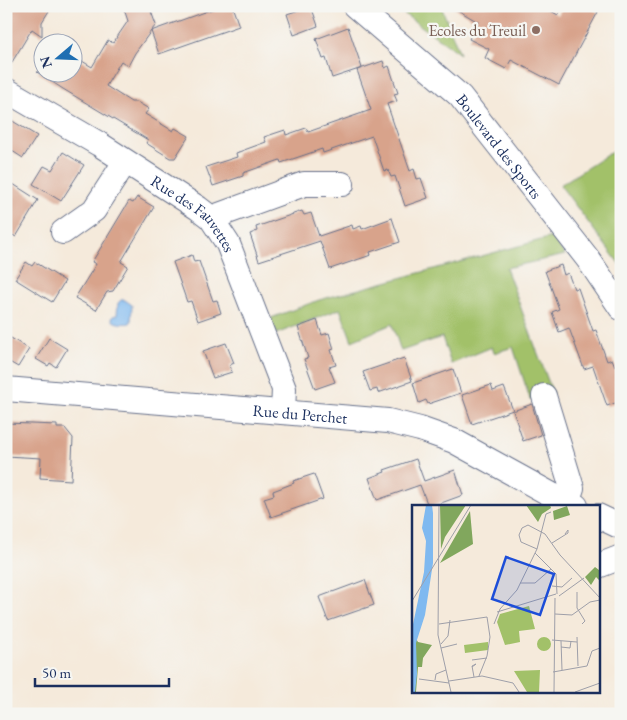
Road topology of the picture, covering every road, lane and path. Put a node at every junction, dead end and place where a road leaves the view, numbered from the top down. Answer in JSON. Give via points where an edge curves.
{"nodes":[{"id":1,"x":355,"y":6,"type":"edge"},
{"id":2,"x":6,"y":90,"type":"edge"},
{"id":3,"x":125,"y":162,"type":"junction"},
{"id":4,"x":342,"y":184,"type":"dead end"},
{"id":5,"x":211,"y":218,"type":"junction"},
{"id":6,"x":63,"y":232,"type":"dead end"},
{"id":7,"x":621,"y":308,"type":"edge"},
{"id":8,"x":6,"y":388,"type":"edge"},
{"id":9,"x":544,"y":396,"type":"dead end"},
{"id":10,"x":284,"y":412,"type":"junction"},
{"id":11,"x":572,"y":504,"type":"edge"},
{"id":12,"x":600,"y":517,"type":"edge"},
{"id":13,"x":621,"y":527,"type":"edge"},
{"id":14,"x":621,"y":557,"type":"edge"},
{"id":15,"x":600,"y":565,"type":"edge"}],
"edges":[{"from":1,"to":7,"type":"street","name":"Boulevard des Sports","via":[[460,96],[588,259]]},
{"from":2,"to":3,"type":"street","name":"Rue des Fauvettes"},
{"from":3,"to":5,"type":"street","name":"Rue des Fauvettes"},
{"from":3,"to":6,"type":"street","via":[[94,210]]},
{"from":4,"to":5,"type":"street","via":[[304,184]]},
{"from":5,"to":10,"type":"street","name":"Rue des Fauvettes","via":[[228,244],[284,389]]},
{"from":8,"to":10,"type":"street","name":"Rue du Perchet"},
{"from":9,"to":11,"type":"street","via":[[572,488]]},
{"from":10,"to":11,"type":"street","name":"Rue du Perchet","via":[[388,421],[420,429],[454,441]]},
{"from":12,"to":13,"type":"street"},
{"from":14,"to":15,"type":"street"}]}
